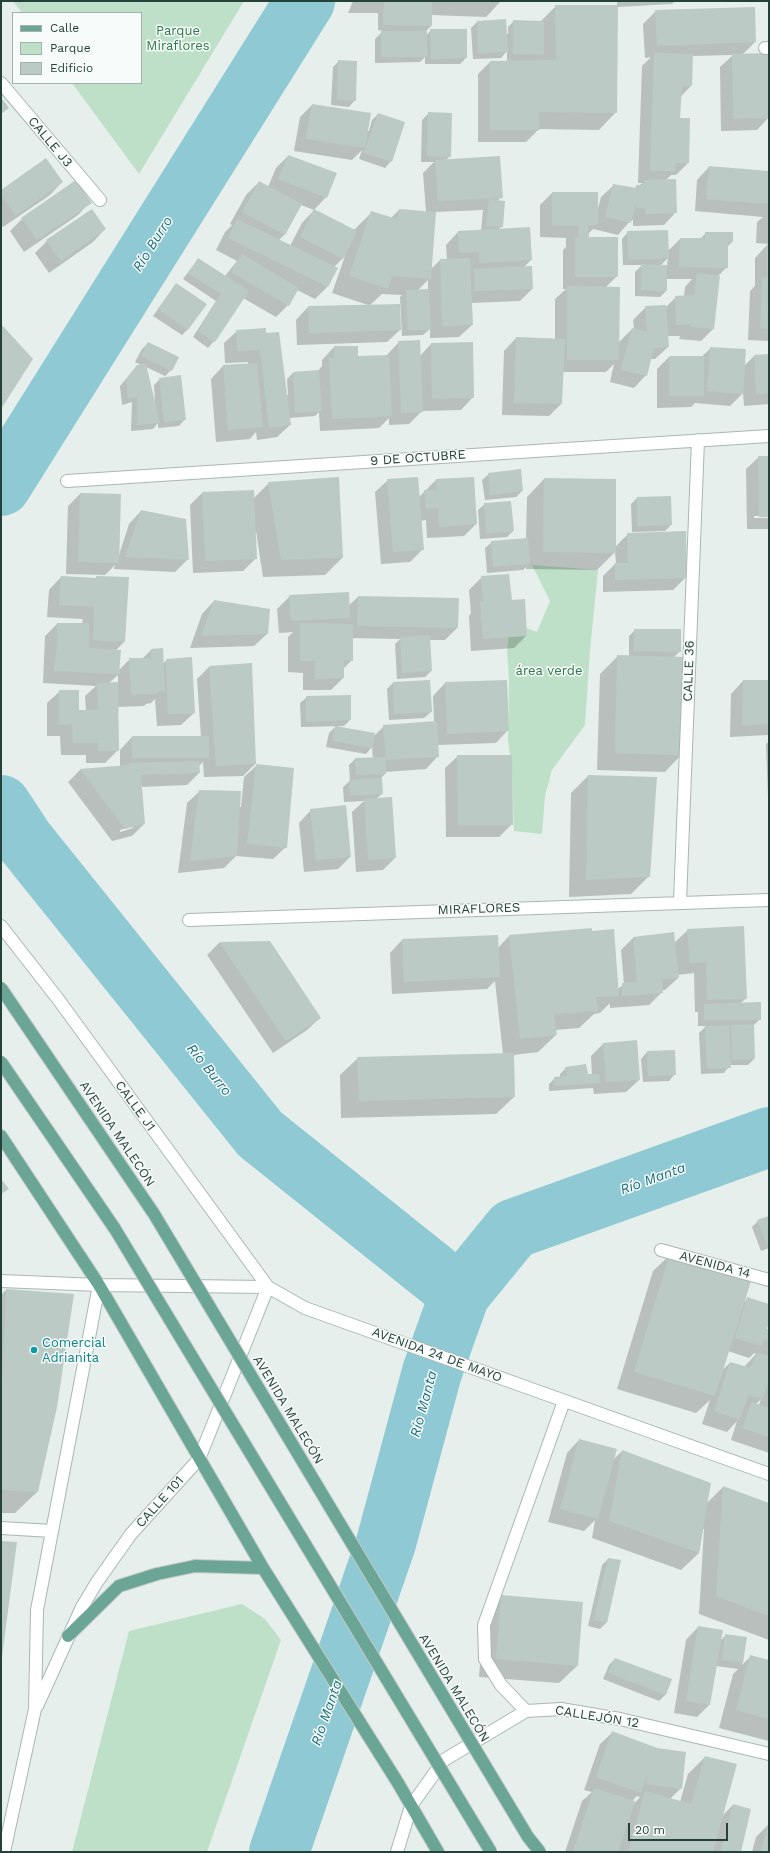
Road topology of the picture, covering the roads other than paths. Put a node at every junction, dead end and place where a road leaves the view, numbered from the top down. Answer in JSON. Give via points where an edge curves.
{"nodes":[{"id":1,"x":1,"y":83,"type":"edge"},
{"id":2,"x":100,"y":200,"type":"dead end"},
{"id":3,"x":769,"y":436,"type":"edge"},
{"id":4,"x":698,"y":440,"type":"junction"},
{"id":5,"x":67,"y":481,"type":"dead end"},
{"id":6,"x":769,"y":900,"type":"edge"},
{"id":7,"x":680,"y":902,"type":"junction"},
{"id":8,"x":189,"y":920,"type":"dead end"},
{"id":9,"x":1,"y":926,"type":"edge"},
{"id":10,"x":1,"y":988,"type":"edge"},
{"id":11,"x":1,"y":1062,"type":"edge"},
{"id":12,"x":1,"y":1136,"type":"edge"},
{"id":13,"x":661,"y":1250,"type":"dead end"},
{"id":14,"x":769,"y":1280,"type":"edge"},
{"id":15,"x":1,"y":1281,"type":"edge"},
{"id":16,"x":99,"y":1285,"type":"junction"},
{"id":17,"x":268,"y":1287,"type":"junction"},
{"id":18,"x":564,"y":1401,"type":"junction"},
{"id":19,"x":199,"y":1459,"type":"junction"},
{"id":20,"x":769,"y":1474,"type":"edge"},
{"id":21,"x":1,"y":1528,"type":"edge"},
{"id":22,"x":52,"y":1530,"type":"junction"},
{"id":23,"x":263,"y":1568,"type":"junction"},
{"id":24,"x":68,"y":1636,"type":"junction"},
{"id":25,"x":35,"y":1710,"type":"junction"},
{"id":26,"x":526,"y":1711,"type":"junction"},
{"id":27,"x":769,"y":1754,"type":"edge"},
{"id":28,"x":411,"y":1806,"type":"junction"},
{"id":29,"x":4,"y":1852,"type":"edge"},
{"id":30,"x":397,"y":1852,"type":"edge"},
{"id":31,"x":438,"y":1852,"type":"edge"},
{"id":32,"x":491,"y":1852,"type":"edge"},
{"id":33,"x":540,"y":1852,"type":"edge"}],
"edges":[{"from":1,"to":2,"type":"street","name":"CALLE J3"},
{"from":3,"to":4,"type":"street","name":"9 DE OCTUBRE"},
{"from":4,"to":5,"type":"street","name":"9 DE OCTUBRE"},
{"from":4,"to":7,"type":"street","name":"CALLE 36"},
{"from":6,"to":7,"type":"street","name":"MIRAFLORES"},
{"from":7,"to":8,"type":"street","name":"MIRAFLORES"},
{"from":9,"to":17,"type":"street","name":"CALLE J1","via":[[58,999]]},
{"from":10,"to":33,"type":"main road","name":"AVENIDA MALECÓN","bridge":true,"via":[[154,1214],[528,1837]]},
{"from":11,"to":32,"type":"main road","bridge":true,"via":[[115,1229]]},
{"from":12,"to":16,"type":"main road"},
{"from":13,"to":14,"type":"street","name":"AVENIDA 14"},
{"from":15,"to":16,"type":"street","name":"AVENIDA 24 DE MAYO"},
{"from":16,"to":17,"type":"street","name":"AVENIDA 24 DE MAYO"},
{"from":16,"to":19,"type":"main road"},
{"from":16,"to":22,"type":"street","name":"CALLE 101"},
{"from":17,"to":18,"type":"street","name":"AVENIDA 24 DE MAYO","via":[[305,1308]]},
{"from":17,"to":19,"type":"street","name":"CALLE 101"},
{"from":18,"to":20,"type":"street","name":"AVENIDA 24 DE MAYO"},
{"from":18,"to":26,"type":"street","via":[[484,1624],[485,1659],[501,1685]]},
{"from":19,"to":23,"type":"main road"},
{"from":19,"to":24,"type":"street","name":"CALLE 101","via":[[131,1534],[97,1582]]},
{"from":21,"to":22,"type":"street"},
{"from":22,"to":25,"type":"street","name":"CALLE 101","via":[[37,1610]]},
{"from":23,"to":24,"type":"main road","via":[[195,1566],[119,1586]]},
{"from":23,"to":28,"type":"main road"},
{"from":24,"to":25,"type":"street","name":"CALLE 101"},
{"from":25,"to":29,"type":"street","name":"CALLE 101"},
{"from":26,"to":27,"type":"street","name":"CALLEJÓN 12","via":[[561,1709],[620,1719]]},
{"from":26,"to":28,"type":"street","name":"CALLEJÓN 12","via":[[444,1760]]},
{"from":28,"to":30,"type":"street","name":"CALLEJÓN 12"},
{"from":28,"to":31,"type":"main road"}]}
